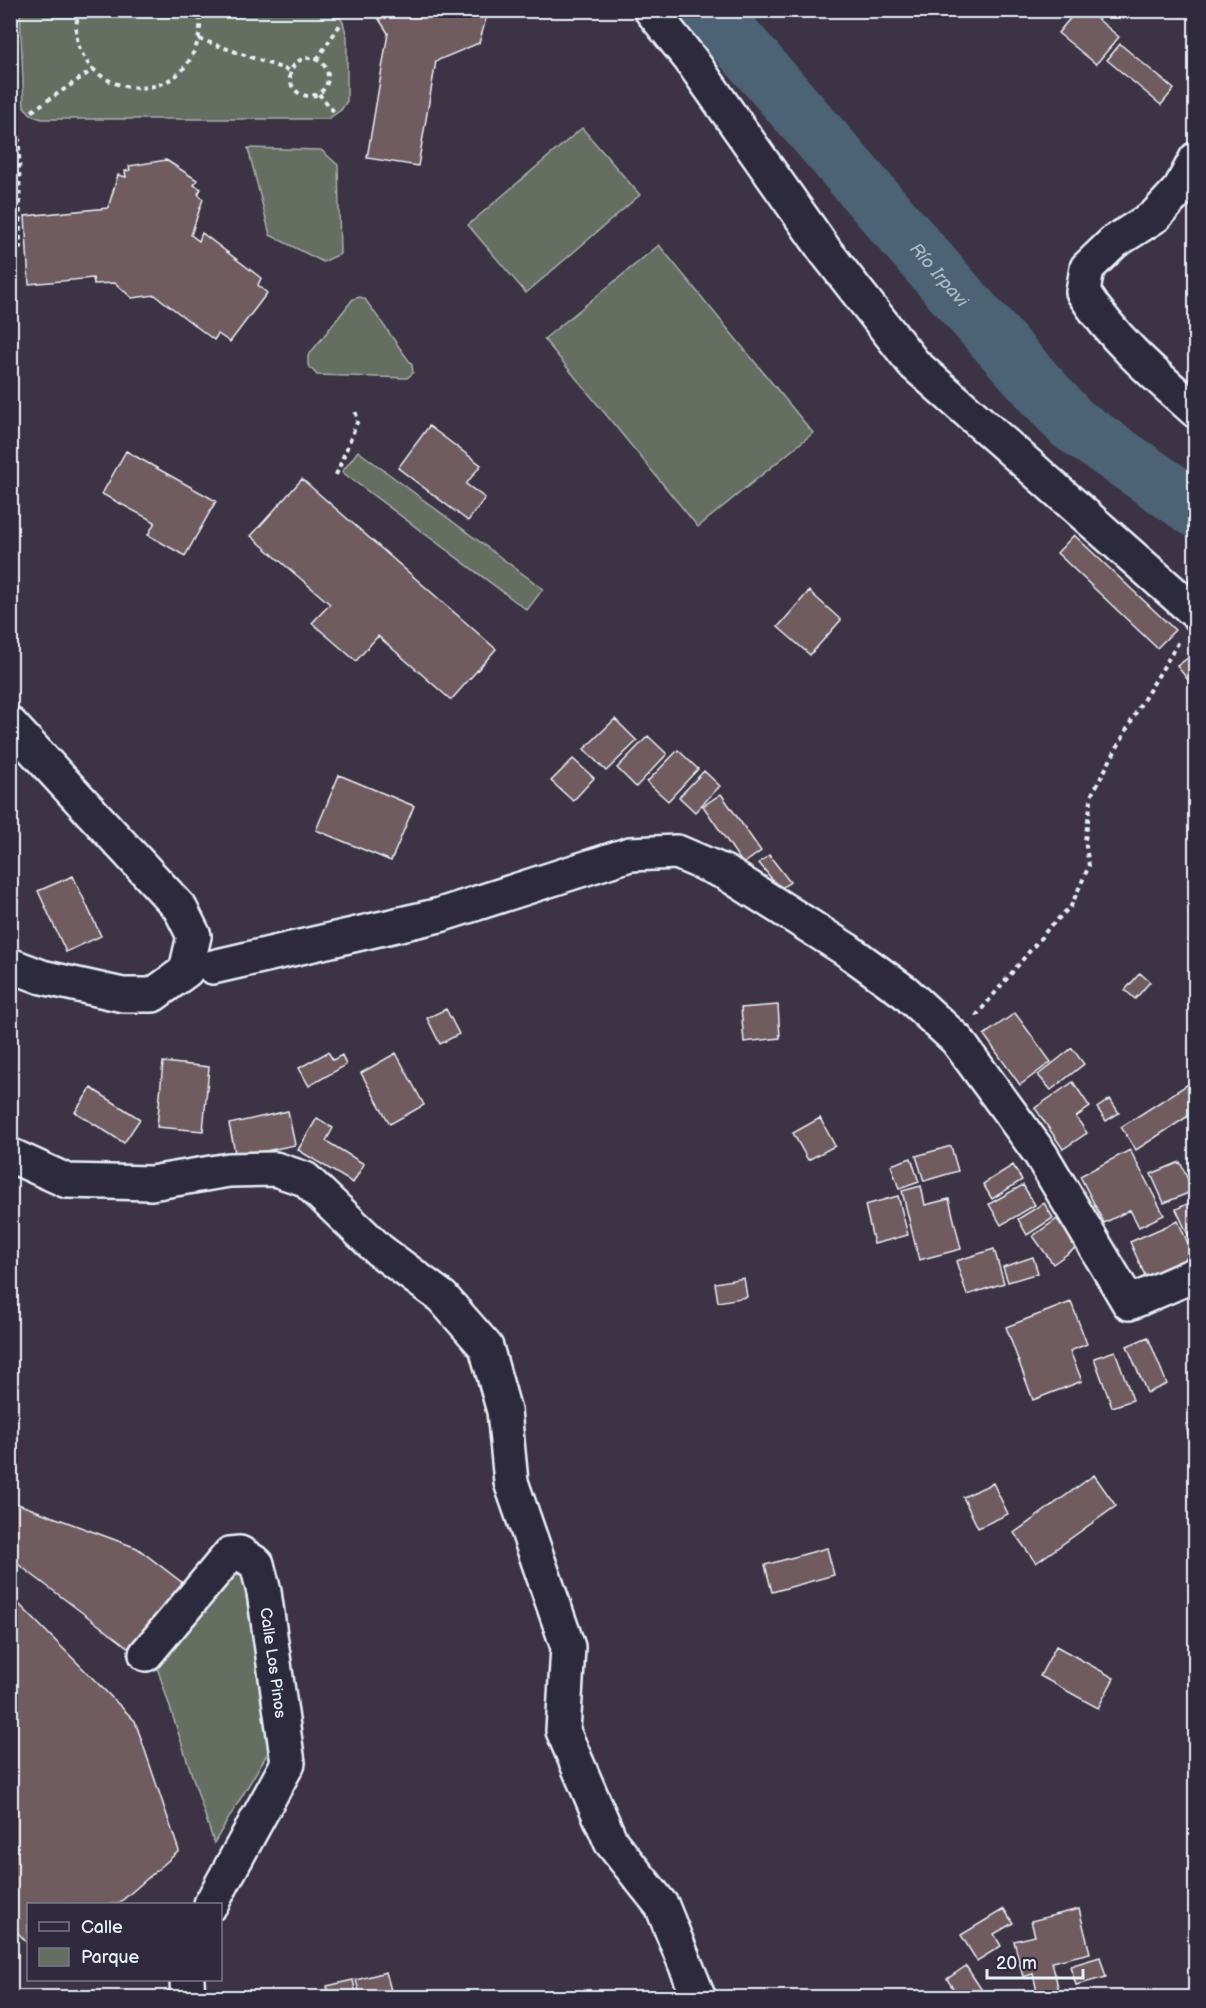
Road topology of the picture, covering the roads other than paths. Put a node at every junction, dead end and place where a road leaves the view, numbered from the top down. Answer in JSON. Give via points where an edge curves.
{"nodes":[{"id":1,"x":651,"y":10,"type":"edge"},
{"id":2,"x":1196,"y":159,"type":"edge"},
{"id":3,"x":1196,"y":411,"type":"edge"},
{"id":4,"x":1189,"y":624,"type":"edge"},
{"id":5,"x":10,"y":724,"type":"edge"},
{"id":6,"x":10,"y":965,"type":"edge"},
{"id":7,"x":213,"y":968,"type":"dead end"},
{"id":8,"x":10,"y":1155,"type":"edge"},
{"id":9,"x":1196,"y":1274,"type":"edge"},
{"id":10,"x":146,"y":1654,"type":"dead end"},
{"id":11,"x":212,"y":1903,"type":"edge"},
{"id":12,"x":187,"y":1981,"type":"edge"},
{"id":13,"x":188,"y":1998,"type":"edge"},
{"id":14,"x":699,"y":1998,"type":"edge"}],
"edges":[{"from":1,"to":4,"type":"street","via":[[691,60],[826,252],[914,364]]},
{"from":2,"to":3,"type":"street","via":[[1180,189],[1155,216],[1114,242],[1087,268],[1083,292],[1098,315],[1137,357]]},
{"from":5,"to":6,"type":"street","via":[[180,908],[194,936],[186,971],[153,995],[96,990]]},
{"from":7,"to":9,"type":"street","via":[[440,915],[630,854],[677,852],[726,873],[847,950],[905,992],[957,1040],[1041,1155],[1129,1303]]},
{"from":8,"to":14,"type":"street","via":[[67,1180],[151,1183],[230,1170],[275,1169],[305,1179],[379,1250],[442,1297],[486,1347],[504,1411],[511,1482],[568,1647],[563,1731],[610,1842],[662,1906]]},
{"from":10,"to":11,"type":"street","name":"Calle Los Pinos","via":[[230,1554],[240,1553],[257,1564],[288,1763]]},
{"from":12,"to":13,"type":"street"}]}
